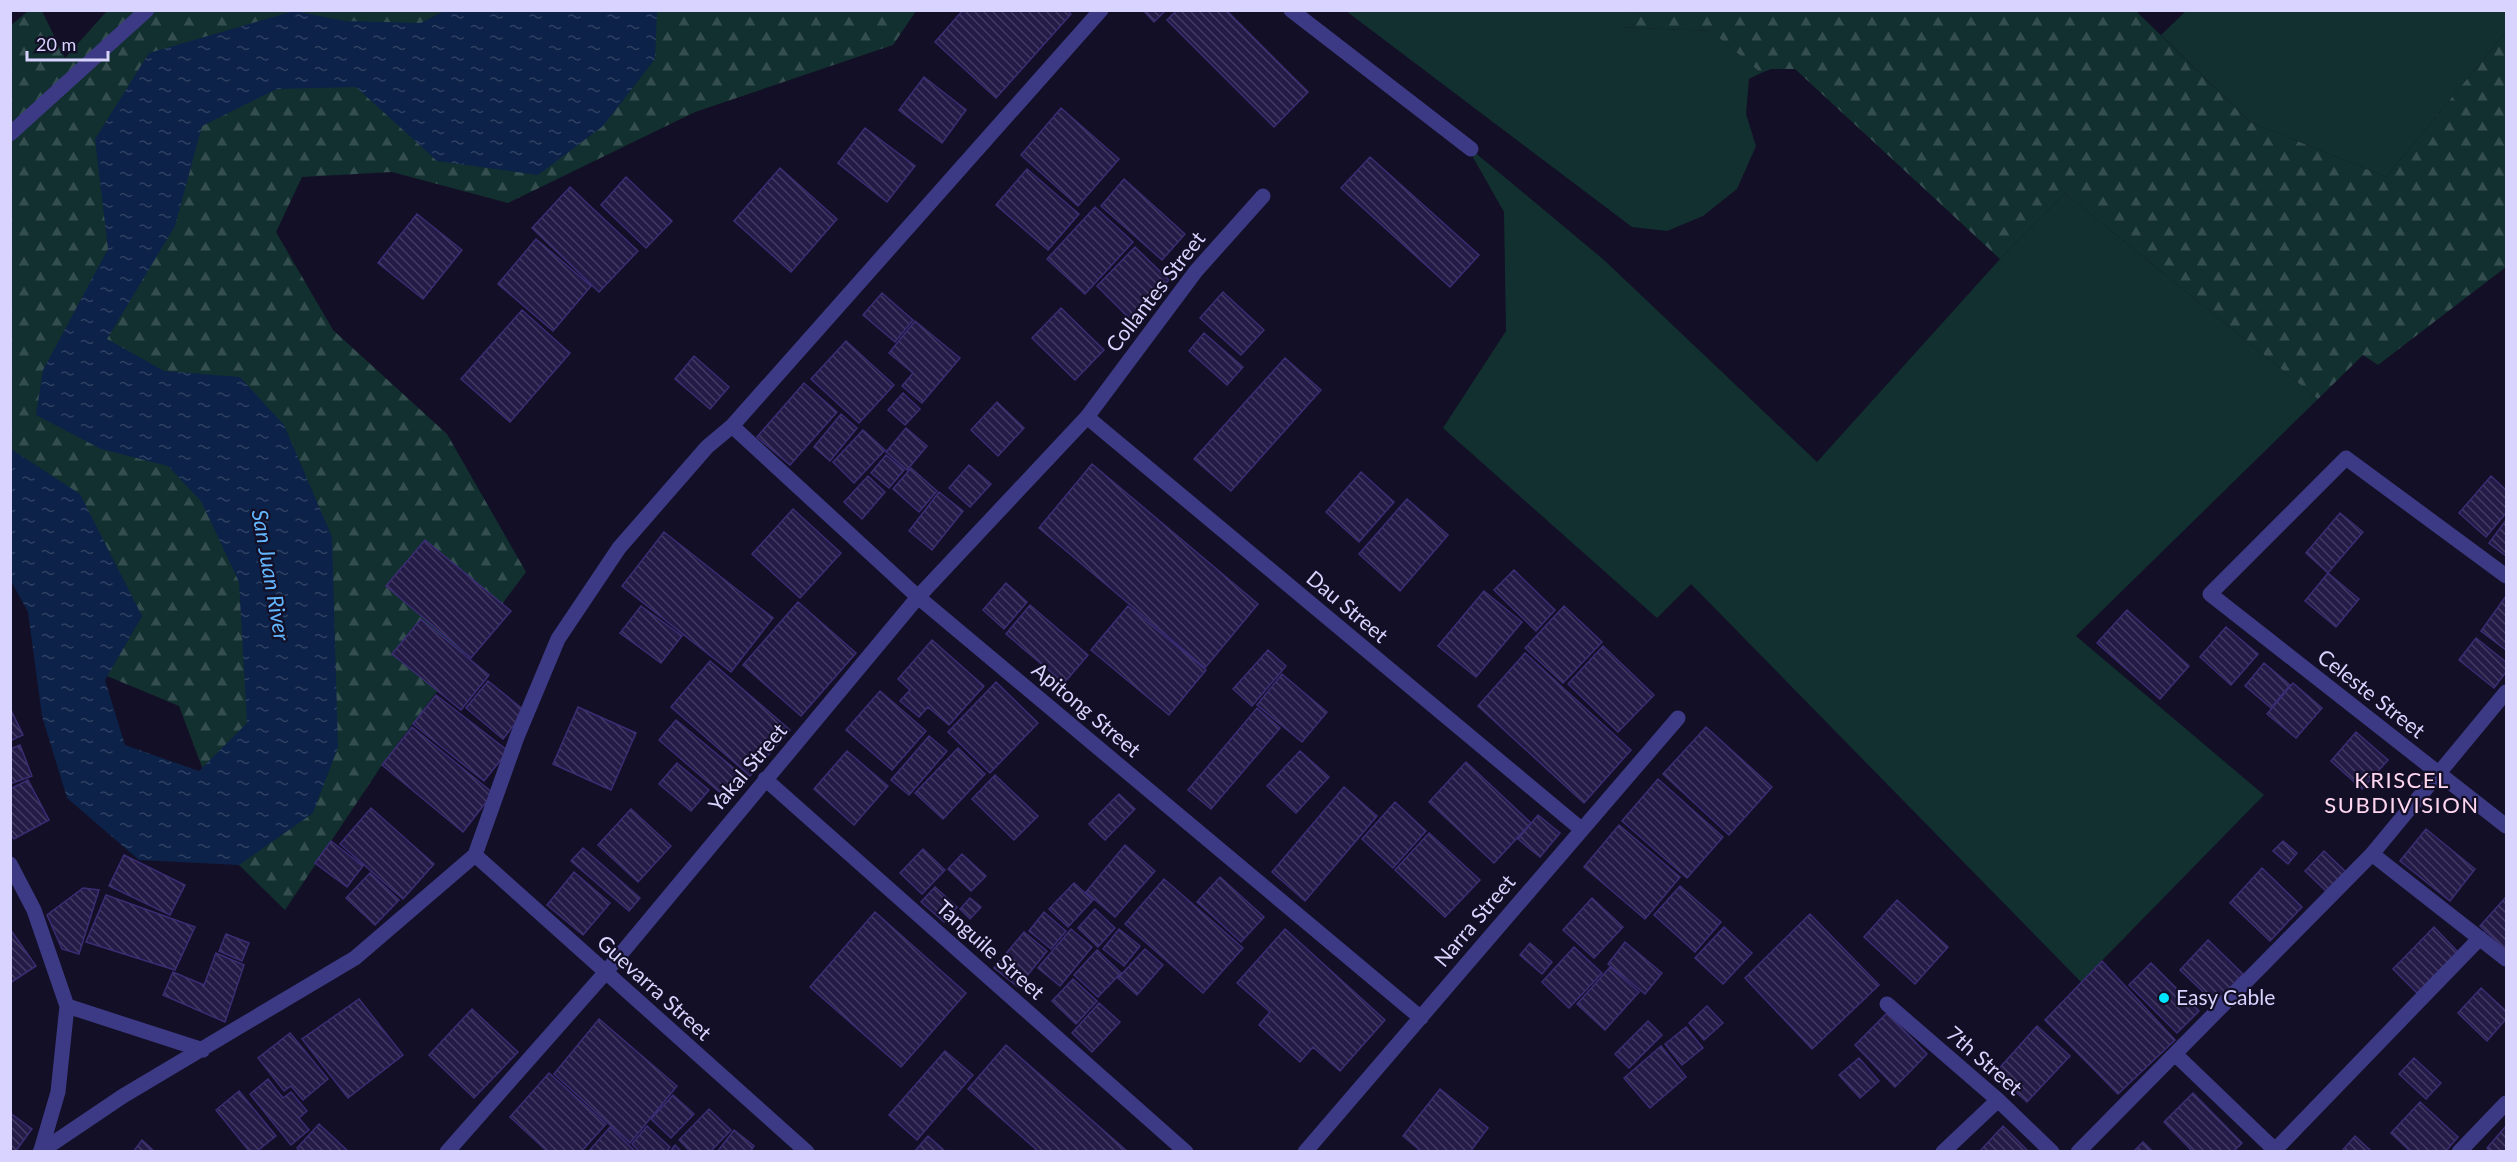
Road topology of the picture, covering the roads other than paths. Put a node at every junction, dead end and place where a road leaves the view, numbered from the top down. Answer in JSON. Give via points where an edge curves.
{"nodes":[{"id":1,"x":147,"y":10,"type":"edge"},
{"id":2,"x":1101,"y":10,"type":"edge"},
{"id":3,"x":1292,"y":10,"type":"edge"},
{"id":4,"x":10,"y":134,"type":"edge"},
{"id":5,"x":1471,"y":149,"type":"dead end"},
{"id":6,"x":1263,"y":196,"type":"dead end"},
{"id":7,"x":1087,"y":417,"type":"junction"},
{"id":8,"x":732,"y":426,"type":"junction"},
{"id":9,"x":2506,"y":576,"type":"edge"},
{"id":10,"x":918,"y":597,"type":"junction"},
{"id":11,"x":2506,"y":692,"type":"edge"},
{"id":12,"x":1678,"y":718,"type":"dead end"},
{"id":13,"x":2439,"y":775,"type":"junction"},
{"id":14,"x":765,"y":779,"type":"junction"},
{"id":15,"x":2506,"y":826,"type":"edge"},
{"id":16,"x":1581,"y":829,"type":"junction"},
{"id":17,"x":2372,"y":854,"type":"junction"},
{"id":18,"x":475,"y":855,"type":"junction"},
{"id":19,"x":10,"y":864,"type":"edge"},
{"id":20,"x":2480,"y":938,"type":"junction"},
{"id":21,"x":2506,"y":959,"type":"edge"},
{"id":22,"x":605,"y":973,"type":"junction"},
{"id":23,"x":1887,"y":1005,"type":"dead end"},
{"id":24,"x":67,"y":1006,"type":"junction"},
{"id":25,"x":1421,"y":1017,"type":"junction"},
{"id":26,"x":203,"y":1050,"type":"junction"},
{"id":27,"x":2175,"y":1054,"type":"junction"},
{"id":28,"x":1998,"y":1100,"type":"junction"},
{"id":29,"x":2506,"y":1103,"type":"edge"},
{"id":30,"x":41,"y":1151,"type":"edge"},
{"id":31,"x":2276,"y":1151,"type":"edge"},
{"id":32,"x":447,"y":1152,"type":"edge"},
{"id":33,"x":807,"y":1152,"type":"edge"},
{"id":34,"x":1186,"y":1152,"type":"edge"},
{"id":35,"x":1305,"y":1152,"type":"edge"},
{"id":36,"x":1943,"y":1152,"type":"edge"},
{"id":37,"x":2052,"y":1152,"type":"edge"},
{"id":38,"x":2078,"y":1152,"type":"edge"},
{"id":39,"x":2459,"y":1152,"type":"edge"}],
"edges":[{"from":1,"to":4,"type":"street"},
{"from":2,"to":8,"type":"street"},
{"from":3,"to":5,"type":"street"},
{"from":6,"to":7,"type":"street","name":"Collantes Street","via":[[1196,272]]},
{"from":7,"to":10,"type":"street","name":"Yakal Street"},
{"from":7,"to":16,"type":"street","name":"Dau Street"},
{"from":8,"to":10,"type":"street","name":"Apitong Street"},
{"from":8,"to":18,"type":"street","via":[[707,447],[619,548],[558,639],[517,737]]},
{"from":9,"to":13,"type":"street","name":"Celeste Street","via":[[2346,458],[2210,594]]},
{"from":10,"to":14,"type":"street","name":"Yakal Street"},
{"from":10,"to":25,"type":"street","name":"Apitong Street"},
{"from":11,"to":13,"type":"street"},
{"from":12,"to":16,"type":"street","name":"Narra Street"},
{"from":13,"to":15,"type":"street","name":"Celeste Street"},
{"from":13,"to":17,"type":"street"},
{"from":14,"to":22,"type":"street","name":"Yakal Street"},
{"from":14,"to":34,"type":"street","name":"Tanguile Street"},
{"from":16,"to":25,"type":"street","name":"Narra Street"},
{"from":17,"to":20,"type":"street"},
{"from":17,"to":27,"type":"street"},
{"from":18,"to":22,"type":"street","name":"Guevarra Street"},
{"from":18,"to":26,"type":"street","via":[[355,958]]},
{"from":19,"to":24,"type":"street","via":[[34,910]]},
{"from":20,"to":21,"type":"street"},
{"from":20,"to":31,"type":"street"},
{"from":22,"to":32,"type":"street","name":"Yakal Street"},
{"from":22,"to":33,"type":"street","name":"Guevarra Street"},
{"from":23,"to":28,"type":"street","name":"7th Street"},
{"from":24,"to":26,"type":"street"},
{"from":24,"to":30,"type":"street","via":[[58,1092]]},
{"from":25,"to":35,"type":"street","name":"Narra Street"},
{"from":26,"to":30,"type":"street","via":[[123,1096]]},
{"from":27,"to":31,"type":"street"},
{"from":27,"to":38,"type":"street"},
{"from":28,"to":36,"type":"street"},
{"from":28,"to":37,"type":"street","name":"7th Street"},
{"from":29,"to":39,"type":"street"}]}
